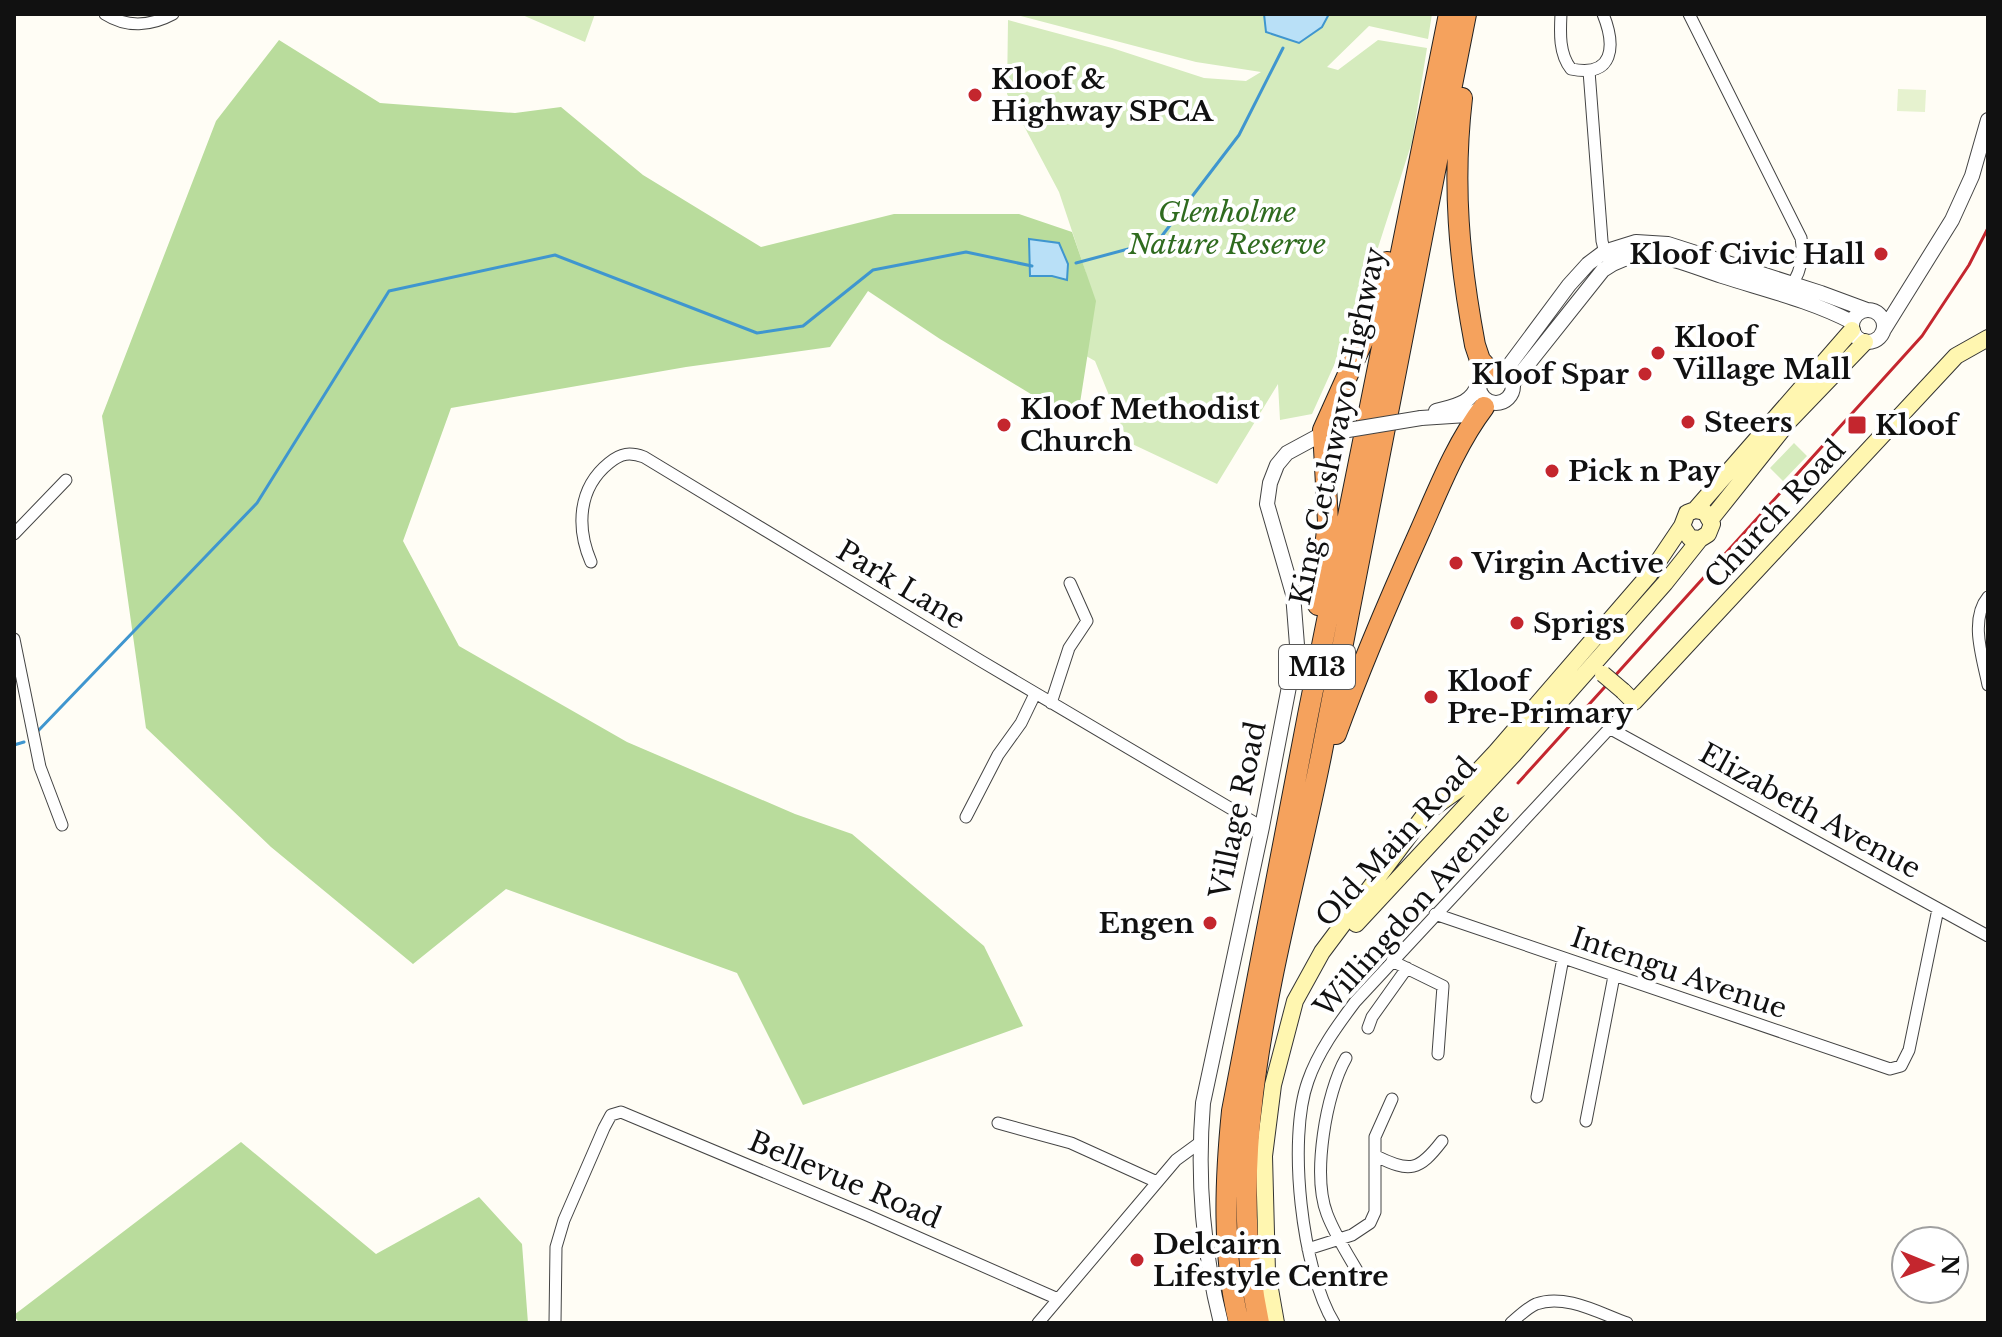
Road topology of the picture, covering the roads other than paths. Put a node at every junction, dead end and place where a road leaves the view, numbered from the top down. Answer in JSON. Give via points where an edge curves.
{"nodes":[{"id":1,"x":105,"y":14,"type":"edge"},
{"id":2,"x":173,"y":14,"type":"edge"},
{"id":3,"x":1449,"y":14,"type":"edge"},
{"id":4,"x":1468,"y":14,"type":"edge"},
{"id":5,"x":1561,"y":14,"type":"edge"},
{"id":6,"x":1603,"y":14,"type":"edge"},
{"id":7,"x":1689,"y":14,"type":"edge"},
{"id":8,"x":1589,"y":71,"type":"junction"},
{"id":9,"x":1988,"y":120,"type":"edge"},
{"id":10,"x":1425,"y":136,"type":"junction"},
{"id":11,"x":1607,"y":259,"type":"junction"},
{"id":12,"x":1793,"y":284,"type":"junction"},
{"id":13,"x":1909,"y":286,"type":"junction"},
{"id":14,"x":1780,"y":294,"type":"junction"},
{"id":15,"x":1870,"y":311,"type":"junction"},
{"id":16,"x":1856,"y":331,"type":"junction"},
{"id":17,"x":1883,"y":331,"type":"junction"},
{"id":18,"x":1988,"y":338,"type":"edge"},
{"id":19,"x":1496,"y":377,"type":"junction"},
{"id":20,"x":1487,"y":404,"type":"junction"},
{"id":21,"x":1421,"y":418,"type":"junction"},
{"id":22,"x":1323,"y":435,"type":"junction"},
{"id":23,"x":66,"y":480,"type":"dead end"},
{"id":24,"x":1695,"y":510,"type":"junction"},
{"id":25,"x":1711,"y":519,"type":"junction"},
{"id":26,"x":1682,"y":526,"type":"junction"},
{"id":27,"x":14,"y":534,"type":"edge"},
{"id":28,"x":1700,"y":539,"type":"junction"},
{"id":29,"x":591,"y":562,"type":"dead end"},
{"id":30,"x":1070,"y":583,"type":"dead end"},
{"id":31,"x":1988,"y":597,"type":"edge"},
{"id":32,"x":14,"y":639,"type":"edge"},
{"id":33,"x":1603,"y":652,"type":"junction"},
{"id":34,"x":1603,"y":674,"type":"junction"},
{"id":35,"x":1582,"y":676,"type":"junction"},
{"id":36,"x":1988,"y":685,"type":"edge"},
{"id":37,"x":1035,"y":694,"type":"junction"},
{"id":38,"x":1634,"y":695,"type":"junction"},
{"id":39,"x":1051,"y":703,"type":"junction"},
{"id":40,"x":1308,"y":715,"type":"junction"},
{"id":41,"x":1609,"y":728,"type":"junction"},
{"id":42,"x":1314,"y":789,"type":"junction"},
{"id":43,"x":966,"y":817,"type":"dead end"},
{"id":44,"x":1422,"y":819,"type":"junction"},
{"id":45,"x":62,"y":825,"type":"dead end"},
{"id":46,"x":1262,"y":827,"type":"junction"},
{"id":47,"x":1443,"y":832,"type":"junction"},
{"id":48,"x":1398,"y":845,"type":"junction"},
{"id":49,"x":1424,"y":852,"type":"junction"},
{"id":50,"x":1938,"y":909,"type":"junction"},
{"id":51,"x":1435,"y":914,"type":"junction"},
{"id":52,"x":1988,"y":936,"type":"edge"},
{"id":53,"x":1563,"y":958,"type":"junction"},
{"id":54,"x":1392,"y":961,"type":"junction"},
{"id":55,"x":1318,"y":962,"type":"junction"},
{"id":56,"x":1407,"y":968,"type":"junction"},
{"id":57,"x":1614,"y":976,"type":"junction"},
{"id":58,"x":1368,"y":1028,"type":"dead end"},
{"id":59,"x":1438,"y":1054,"type":"dead end"},
{"id":60,"x":1346,"y":1058,"type":"dead end"},
{"id":61,"x":1537,"y":1097,"type":"dead end"},
{"id":62,"x":1392,"y":1099,"type":"dead end"},
{"id":63,"x":1586,"y":1121,"type":"dead end"},
{"id":64,"x":998,"y":1123,"type":"dead end"},
{"id":65,"x":1202,"y":1141,"type":"junction"},
{"id":66,"x":1442,"y":1141,"type":"dead end"},
{"id":67,"x":1376,"y":1156,"type":"junction"},
{"id":68,"x":1157,"y":1182,"type":"junction"},
{"id":69,"x":1339,"y":1239,"type":"junction"},
{"id":70,"x":1308,"y":1249,"type":"junction"},
{"id":71,"x":1359,"y":1274,"type":"dead end"},
{"id":72,"x":1058,"y":1299,"type":"junction"},
{"id":73,"x":555,"y":1323,"type":"edge"},
{"id":74,"x":1038,"y":1323,"type":"edge"},
{"id":75,"x":1221,"y":1323,"type":"edge"},
{"id":76,"x":1239,"y":1323,"type":"edge"},
{"id":77,"x":1259,"y":1323,"type":"edge"},
{"id":78,"x":1276,"y":1323,"type":"edge"},
{"id":79,"x":1334,"y":1323,"type":"edge"},
{"id":80,"x":1511,"y":1323,"type":"edge"},
{"id":81,"x":1627,"y":1323,"type":"edge"}],
"edges":[{"from":1,"to":2,"type":"street","via":[[138,24]]},
{"from":3,"to":10,"type":"highway","name":"King Cetshwayo Highway","number":"M13"},
{"from":4,"to":19,"type":"highway","via":[[1456,196],[1473,337],[1478,355]]},
{"from":4,"to":42,"type":"highway","name":"King Cetshwayo Highway","number":"M13"},
{"from":5,"to":8,"type":"street","via":[[1566,63],[1571,69]]},
{"from":6,"to":8,"type":"street","via":[[1609,54],[1600,70]]},
{"from":7,"to":12,"type":"street","via":[[1801,238],[1803,253]]},
{"from":8,"to":11,"type":"street"},
{"from":9,"to":13,"type":"street","via":[[1967,191]]},
{"from":10,"to":22,"type":"highway","via":[[1371,323]]},
{"from":10,"to":40,"type":"highway","name":"King Cetshwayo Highway","number":"M13"},
{"from":11,"to":12,"type":"street","name":"Village Road","via":[[1625,244],[1654,242]]},
{"from":11,"to":14,"type":"street","name":"Village Road","via":[[1654,256]]},
{"from":11,"to":19,"type":"street","name":"Village Road","via":[[1588,264]]},
{"from":12,"to":14,"type":"street"},
{"from":12,"to":15,"type":"street","name":"Village Road"},
{"from":13,"to":15,"type":"street"},
{"from":13,"to":17,"type":"street"},
{"from":14,"to":16,"type":"street","name":"Village Road","via":[[1828,310]]},
{"from":15,"to":16,"type":"street","via":[[1856,315]]},
{"from":15,"to":17,"type":"street","via":[[1881,318]]},
{"from":16,"to":17,"type":"street","via":[[1878,338]]},
{"from":16,"to":24,"type":"main road"},
{"from":16,"to":25,"type":"main road"},
{"from":18,"to":38,"type":"main road","name":"Church Road","via":[[1956,356]]},
{"from":19,"to":20,"type":"street","via":[[1482,397]]},
{"from":19,"to":20,"type":"street","via":[[1511,394]]},
{"from":19,"to":21,"type":"street","name":"Village Road","via":[[1466,401]]},
{"from":20,"to":21,"type":"street","name":"Village Road","via":[[1467,415]]},
{"from":20,"to":42,"type":"highway","via":[[1460,441],[1347,698]]},
{"from":21,"to":22,"type":"street","name":"Village Road","bridge":true},
{"from":22,"to":40,"type":"highway","via":[[1320,454],[1326,465],[1328,522]]},
{"from":22,"to":46,"type":"street","name":"Village Road","via":[[1281,459],[1268,494],[1298,627]]},
{"from":23,"to":27,"type":"street"},
{"from":24,"to":25,"type":"main road"},
{"from":24,"to":26,"type":"main road","via":[[1684,517]]},
{"from":25,"to":28,"type":"main road","via":[[1711,530]]},
{"from":26,"to":28,"type":"main road","via":[[1690,538]]},
{"from":26,"to":44,"type":"main road","name":"Old Main Road","via":[[1649,575],[1496,752]]},
{"from":28,"to":33,"type":"main road","name":"Old Main Road"},
{"from":29,"to":37,"type":"street","name":"Park Lane","via":[[581,529],[589,486],[613,459],[635,454]]},
{"from":30,"to":39,"type":"street","via":[[1087,621],[1069,648]]},
{"from":31,"to":36,"type":"street","via":[[1979,631]]},
{"from":32,"to":45,"type":"street","via":[[40,767]]},
{"from":33,"to":34,"type":"main road"},
{"from":33,"to":35,"type":"main road","name":"Old Main Road"},
{"from":34,"to":35,"type":"main road"},
{"from":34,"to":38,"type":"main road","bridge":true},
{"from":35,"to":47,"type":"main road","name":"Old Main Road"},
{"from":37,"to":39,"type":"street","name":"Park Lane"},
{"from":37,"to":43,"type":"street"},
{"from":38,"to":41,"type":"street","name":"Willingdon Avenue"},
{"from":39,"to":46,"type":"street","name":"Park Lane"},
{"from":40,"to":76,"type":"highway","name":"King Cetshwayo Highway","number":"M13","via":[[1232,1111],[1227,1222]]},
{"from":41,"to":50,"type":"street","name":"Elizabeth Avenue"},
{"from":41,"to":51,"type":"street","name":"Willingdon Avenue"},
{"from":42,"to":77,"type":"highway","name":"King Cetshwayo Highway","number":"M13","via":[[1250,1118],[1247,1212]]},
{"from":44,"to":47,"type":"main road","via":[[1426,831]]},
{"from":44,"to":48,"type":"main road","name":"Old Main Road"},
{"from":46,"to":65,"type":"street","name":"Village Road","via":[[1204,1095]]},
{"from":47,"to":49,"type":"main road","name":"Old Main Road"},
{"from":48,"to":49,"type":"main road"},
{"from":48,"to":55,"type":"main road","name":"Old Main Road"},
{"from":49,"to":55,"type":"main road","name":"Old Main Road"},
{"from":50,"to":52,"type":"street","name":"Elizabeth Avenue"},
{"from":50,"to":57,"type":"street","name":"Intengu Avenue","via":[[1905,1061],[1896,1069],[1883,1069]]},
{"from":51,"to":53,"type":"street","name":"Intengu Avenue"},
{"from":51,"to":54,"type":"street","name":"Willingdon Avenue"},
{"from":53,"to":57,"type":"street","name":"Intengu Avenue"},
{"from":53,"to":61,"type":"street"},
{"from":54,"to":56,"type":"street"},
{"from":54,"to":70,"type":"street","name":"Willingdon Avenue","via":[[1330,1036],[1303,1098],[1299,1149]]},
{"from":55,"to":78,"type":"main road","name":"Old Main Road","via":[[1295,1001],[1267,1120],[1265,1246]]},
{"from":56,"to":58,"type":"street"},
{"from":56,"to":59,"type":"street","via":[[1443,986]]},
{"from":57,"to":63,"type":"street"},
{"from":60,"to":69,"type":"street","via":[[1336,1076],[1322,1157],[1322,1198]]},
{"from":62,"to":67,"type":"street","via":[[1375,1137]]},
{"from":64,"to":68,"type":"street","via":[[1071,1143]]},
{"from":65,"to":68,"type":"street"},
{"from":65,"to":75,"type":"street","name":"Village Road","via":[[1206,1257]]},
{"from":66,"to":67,"type":"street","via":[[1418,1167],[1394,1165]]},
{"from":67,"to":69,"type":"street","via":[[1375,1212],[1370,1223]]},
{"from":68,"to":72,"type":"street"},
{"from":69,"to":70,"type":"street"},
{"from":69,"to":71,"type":"street"},
{"from":70,"to":79,"type":"street","name":"Willingdon Avenue"},
{"from":72,"to":73,"type":"street","name":"Bellevue Road","via":[[621,1112],[611,1115],[559,1233]]},
{"from":72,"to":74,"type":"street"},
{"from":80,"to":81,"type":"street","via":[[1535,1305],[1565,1301]]}]}
